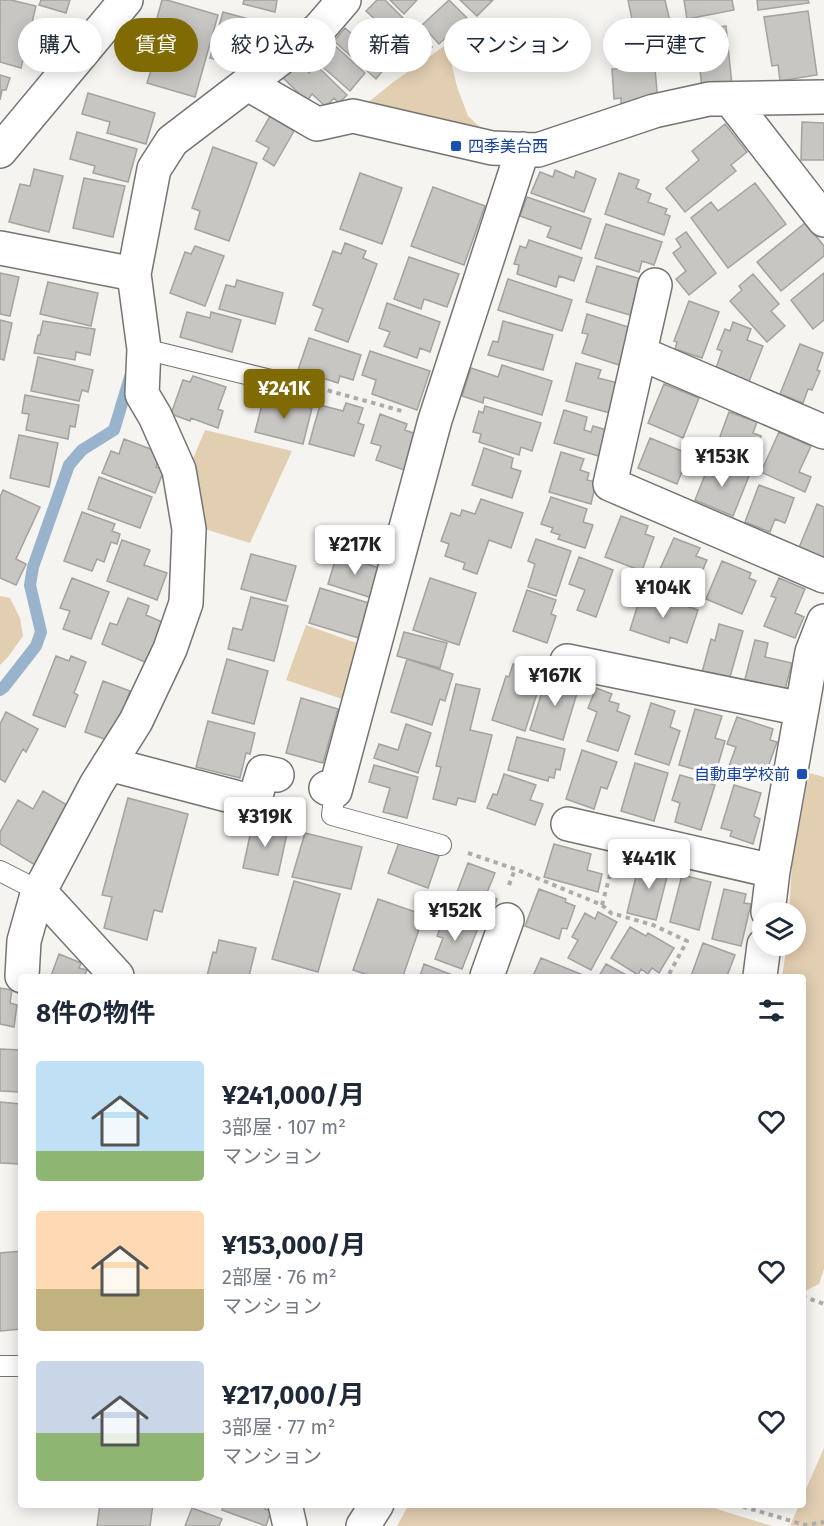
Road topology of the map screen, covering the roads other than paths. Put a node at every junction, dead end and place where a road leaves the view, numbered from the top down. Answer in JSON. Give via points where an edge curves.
{"nodes":[{"id":1,"x":126,"y":0,"type":"edge"},
{"id":2,"x":344,"y":0,"type":"edge"},
{"id":3,"x":248,"y":84,"type":"junction"},
{"id":4,"x":824,"y":97,"type":"edge"},
{"id":5,"x":730,"y":99,"type":"junction"},
{"id":6,"x":523,"y":149,"type":"junction"},
{"id":7,"x":0,"y":151,"type":"edge"},
{"id":8,"x":824,"y":220,"type":"edge"},
{"id":9,"x":0,"y":248,"type":"edge"},
{"id":10,"x":134,"y":274,"type":"junction"},
{"id":11,"x":655,"y":285,"type":"dead end"},
{"id":12,"x":144,"y":349,"type":"junction"},
{"id":13,"x":640,"y":353,"type":"junction"},
{"id":14,"x":291,"y":385,"type":"road end"},
{"id":15,"x":824,"y":432,"type":"edge"},
{"id":16,"x":824,"y":576,"type":"edge"},
{"id":17,"x":824,"y":621,"type":"edge"},
{"id":18,"x":567,"y":661,"type":"dead end"},
{"id":19,"x":802,"y":709,"type":"junction"},
{"id":20,"x":109,"y":764,"type":"junction"},
{"id":21,"x":277,"y":776,"type":"dead end"},
{"id":22,"x":330,"y":789,"type":"joint"},
{"id":23,"x":568,"y":824,"type":"dead end"},
{"id":24,"x":441,"y":845,"type":"road end"},
{"id":25,"x":0,"y":871,"type":"edge"},
{"id":26,"x":772,"y":871,"type":"junction"},
{"id":27,"x":39,"y":891,"type":"junction"},
{"id":28,"x":769,"y":902,"type":"edge"},
{"id":29,"x":507,"y":920,"type":"dead end"},
{"id":30,"x":763,"y":956,"type":"edge"},
{"id":31,"x":22,"y":974,"type":"edge"},
{"id":32,"x":115,"y":974,"type":"edge"},
{"id":33,"x":488,"y":974,"type":"edge"},
{"id":34,"x":760,"y":974,"type":"edge"},
{"id":35,"x":0,"y":1366,"type":"edge"},
{"id":36,"x":18,"y":1366,"type":"edge"},
{"id":37,"x":286,"y":1508,"type":"edge"},
{"id":38,"x":374,"y":1508,"type":"edge"},
{"id":39,"x":290,"y":1526,"type":"edge"},
{"id":40,"x":363,"y":1526,"type":"edge"}],
"edges":[{"from":1,"to":7,"type":"street"},
{"from":2,"to":3,"type":"street","via":[[319,29]]},
{"from":3,"to":6,"type":"street","via":[[317,124],[353,116],[492,148]]},
{"from":3,"to":10,"type":"street","via":[[172,141],[154,169]]},
{"from":4,"to":5,"type":"street"},
{"from":5,"to":6,"type":"street","via":[[710,99],[654,111],[538,150]]},
{"from":5,"to":8,"type":"street"},
{"from":6,"to":22,"type":"street","via":[[435,420]]},
{"from":9,"to":10,"type":"street"},
{"from":10,"to":12,"type":"street"},
{"from":11,"to":13,"type":"street"},
{"from":12,"to":14,"type":"lane"},
{"from":12,"to":20,"type":"street","via":[[142,394],[179,470],[189,529],[186,603],[171,649],[136,721]]},
{"from":13,"to":15,"type":"street"},
{"from":13,"to":16,"type":"street","via":[[610,484]]},
{"from":17,"to":19,"type":"street","via":[[812,652]]},
{"from":18,"to":19,"type":"street"},
{"from":19,"to":26,"type":"street"},
{"from":20,"to":21,"type":"street","via":[[254,802],[263,772]]},
{"from":20,"to":27,"type":"street"},
{"from":22,"to":24,"type":"lane","via":[[332,814]]},
{"from":23,"to":26,"type":"street"},
{"from":25,"to":27,"type":"lane"},
{"from":26,"to":28,"type":"street"},
{"from":27,"to":31,"type":"street","via":[[24,940]]},
{"from":27,"to":32,"type":"street"},
{"from":29,"to":33,"type":"street"},
{"from":30,"to":34,"type":"street"},
{"from":35,"to":36,"type":"lane"},
{"from":37,"to":39,"type":"street"},
{"from":38,"to":40,"type":"street"}]}
